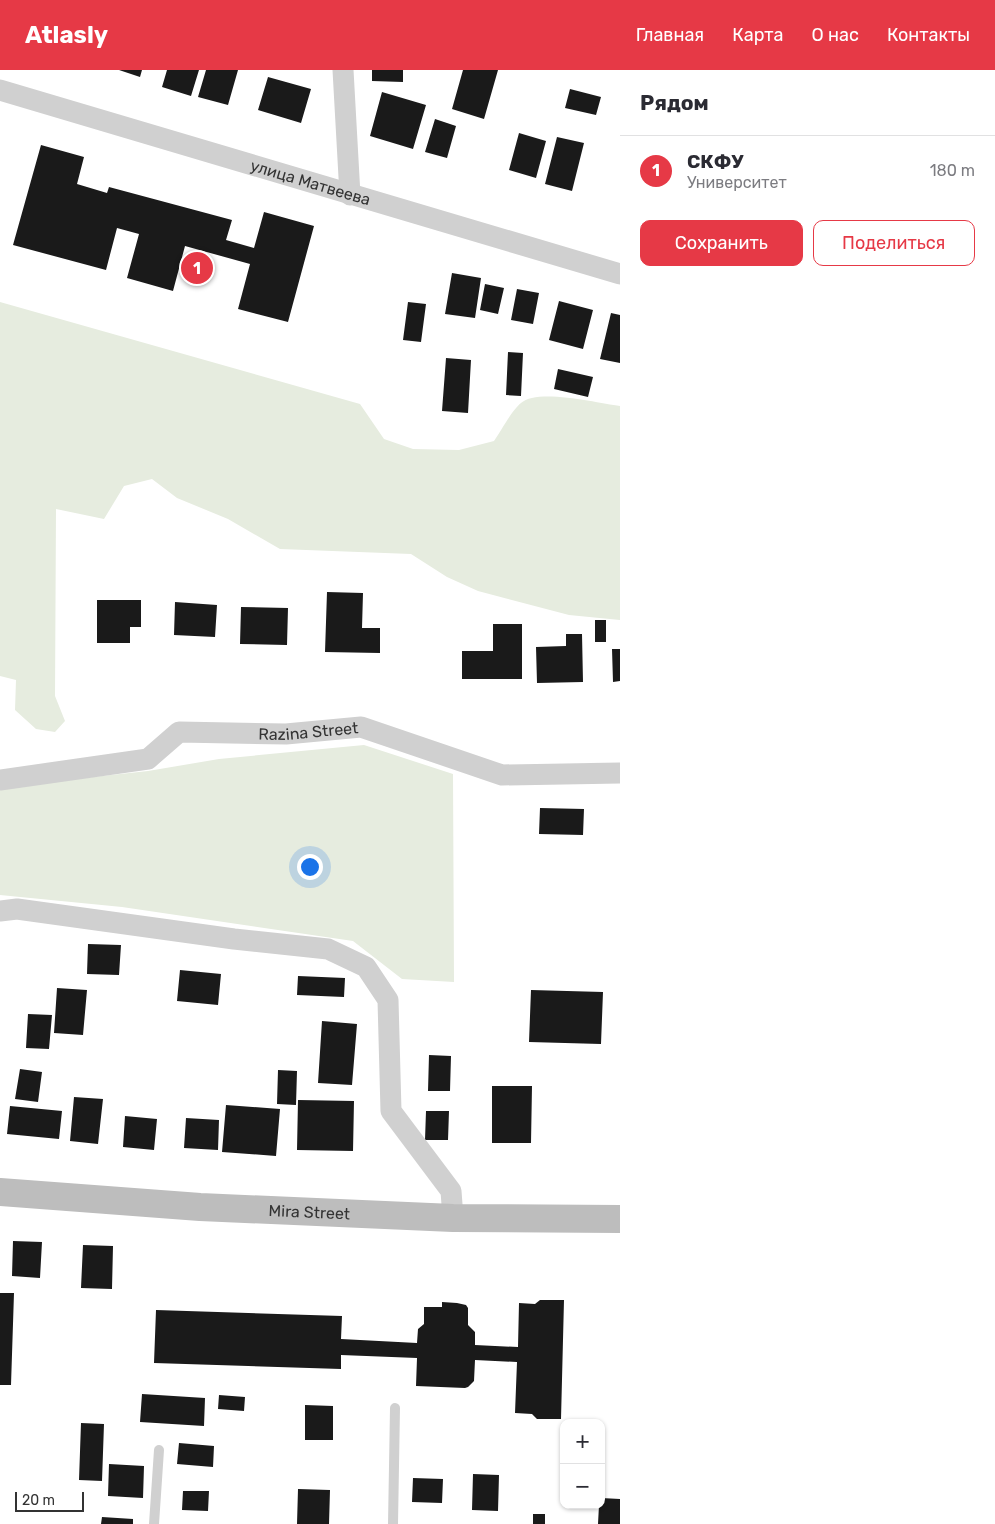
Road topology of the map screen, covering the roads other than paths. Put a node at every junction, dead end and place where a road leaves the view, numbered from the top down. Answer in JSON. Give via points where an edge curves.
{"nodes":[{"id":1,"x":343,"y":70,"type":"edge"},
{"id":2,"x":0,"y":90,"type":"edge"},
{"id":3,"x":350,"y":195,"type":"junction"},
{"id":4,"x":620,"y":274,"type":"edge"},
{"id":5,"x":620,"y":773,"type":"edge"},
{"id":6,"x":0,"y":780,"type":"edge"},
{"id":7,"x":0,"y":911,"type":"edge"},
{"id":8,"x":0,"y":1192,"type":"edge"},
{"id":9,"x":453,"y":1218,"type":"junction"},
{"id":10,"x":620,"y":1219,"type":"edge"},
{"id":11,"x":395,"y":1408,"type":"dead end"},
{"id":12,"x":158,"y":1450,"type":"dead end"},
{"id":13,"x":154,"y":1524,"type":"edge"},
{"id":14,"x":393,"y":1524,"type":"edge"}],
"edges":[{"from":1,"to":3,"type":"street"},
{"from":2,"to":3,"type":"street","name":"улица Матвеева"},
{"from":3,"to":4,"type":"street","name":"улица Матвеева"},
{"from":5,"to":6,"type":"street","name":"Razina Street","via":[[502,775],[361,727],[286,734],[179,732],[148,759]]},
{"from":7,"to":9,"type":"street","via":[[17,909],[328,949],[366,967],[388,1000],[391,1111],[451,1191]]},
{"from":8,"to":9,"type":"main road","name":"Mira Street","via":[[200,1208]]},
{"from":9,"to":10,"type":"main road","name":"Mira Street"},
{"from":11,"to":14,"type":"lane"},
{"from":12,"to":13,"type":"lane"}]}
